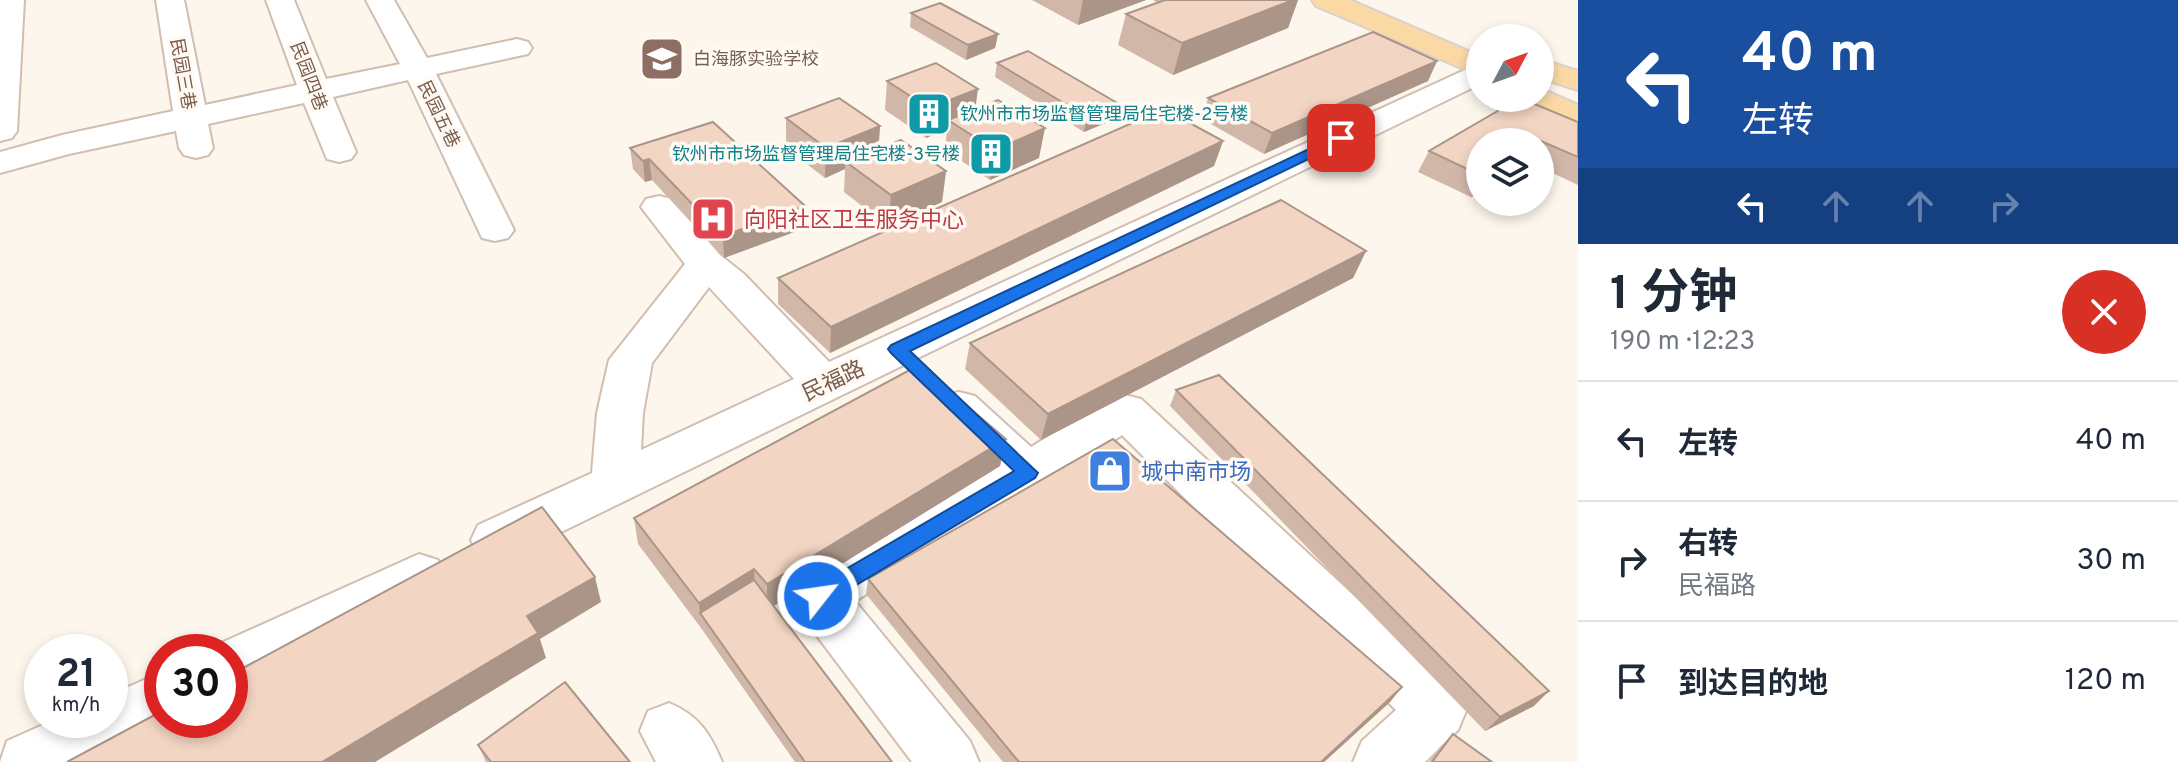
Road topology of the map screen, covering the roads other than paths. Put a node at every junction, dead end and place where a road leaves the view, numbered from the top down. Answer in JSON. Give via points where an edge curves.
{"nodes":[{"id":1,"x":10,"y":0,"type":"edge"},
{"id":2,"x":170,"y":0,"type":"edge"},
{"id":3,"x":280,"y":0,"type":"edge"},
{"id":4,"x":380,"y":0,"type":"edge"},
{"id":5,"x":1326,"y":0,"type":"edge"},
{"id":6,"x":1369,"y":0,"type":"edge"},
{"id":7,"x":1466,"y":40,"type":"edge"},
{"id":8,"x":517,"y":48,"type":"dead end"},
{"id":9,"x":1466,"y":64,"type":"edge"},
{"id":10,"x":418,"y":69,"type":"junction"},
{"id":11,"x":1554,"y":74,"type":"edge"},
{"id":12,"x":1554,"y":76,"type":"edge"},
{"id":13,"x":1466,"y":77,"type":"edge"},
{"id":14,"x":1578,"y":81,"type":"edge"},
{"id":15,"x":1578,"y":87,"type":"edge"},
{"id":16,"x":315,"y":92,"type":"junction"},
{"id":17,"x":1554,"y":101,"type":"edge"},
{"id":18,"x":1554,"y":104,"type":"edge"},
{"id":19,"x":1578,"y":110,"type":"edge"},
{"id":20,"x":191,"y":117,"type":"junction"},
{"id":21,"x":1578,"y":118,"type":"edge"},
{"id":22,"x":0,"y":131,"type":"edge"},
{"id":23,"x":196,"y":148,"type":"dead end"},
{"id":24,"x":339,"y":152,"type":"dead end"},
{"id":25,"x":0,"y":163,"type":"edge"},
{"id":26,"x":659,"y":207,"type":"dead end"},
{"id":27,"x":495,"y":230,"type":"dead end"},
{"id":28,"x":706,"y":264,"type":"junction"},
{"id":29,"x":897,"y":349,"type":"junction"},
{"id":30,"x":824,"y":384,"type":"junction"},
{"id":31,"x":1028,"y":473,"type":"junction"},
{"id":32,"x":615,"y":483,"type":"junction"},
{"id":33,"x":248,"y":657,"type":"edge"},
{"id":34,"x":144,"y":707,"type":"edge"},
{"id":35,"x":28,"y":762,"type":"edge"},
{"id":36,"x":949,"y":762,"type":"edge"},
{"id":37,"x":1383,"y":762,"type":"edge"}],
"edges":[{"from":1,"to":22,"type":"street"},
{"from":2,"to":20,"type":"street","name":"民园三巷"},
{"from":3,"to":16,"type":"street","name":"民园四巷"},
{"from":4,"to":10,"type":"street","name":"民园五巷"},
{"from":5,"to":9,"type":"main road"},
{"from":6,"to":7,"type":"main road"},
{"from":8,"to":10,"type":"street"},
{"from":10,"to":16,"type":"street"},
{"from":10,"to":27,"type":"street","name":"民园五巷"},
{"from":11,"to":14,"type":"main road"},
{"from":12,"to":15,"type":"main road"},
{"from":13,"to":29,"type":"street","name":"民福路"},
{"from":16,"to":20,"type":"street"},
{"from":16,"to":24,"type":"street","name":"民园四巷"},
{"from":17,"to":19,"type":"main road"},
{"from":18,"to":21,"type":"main road"},
{"from":20,"to":23,"type":"street","name":"民园三巷"},
{"from":20,"to":25,"type":"street"},
{"from":26,"to":28,"type":"street"},
{"from":28,"to":30,"type":"street"},
{"from":28,"to":32,"type":"street","via":[[631,360],[620,413]]},
{"from":29,"to":30,"type":"street","name":"民福路"},
{"from":29,"to":31,"type":"street"},
{"from":30,"to":32,"type":"street","name":"民福路"},
{"from":31,"to":36,"type":"street","via":[[818,596]]},
{"from":31,"to":37,"type":"street","via":[[1125,411],[1437,711]]},
{"from":32,"to":33,"type":"street","name":"民福路"},
{"from":34,"to":35,"type":"street"}]}
